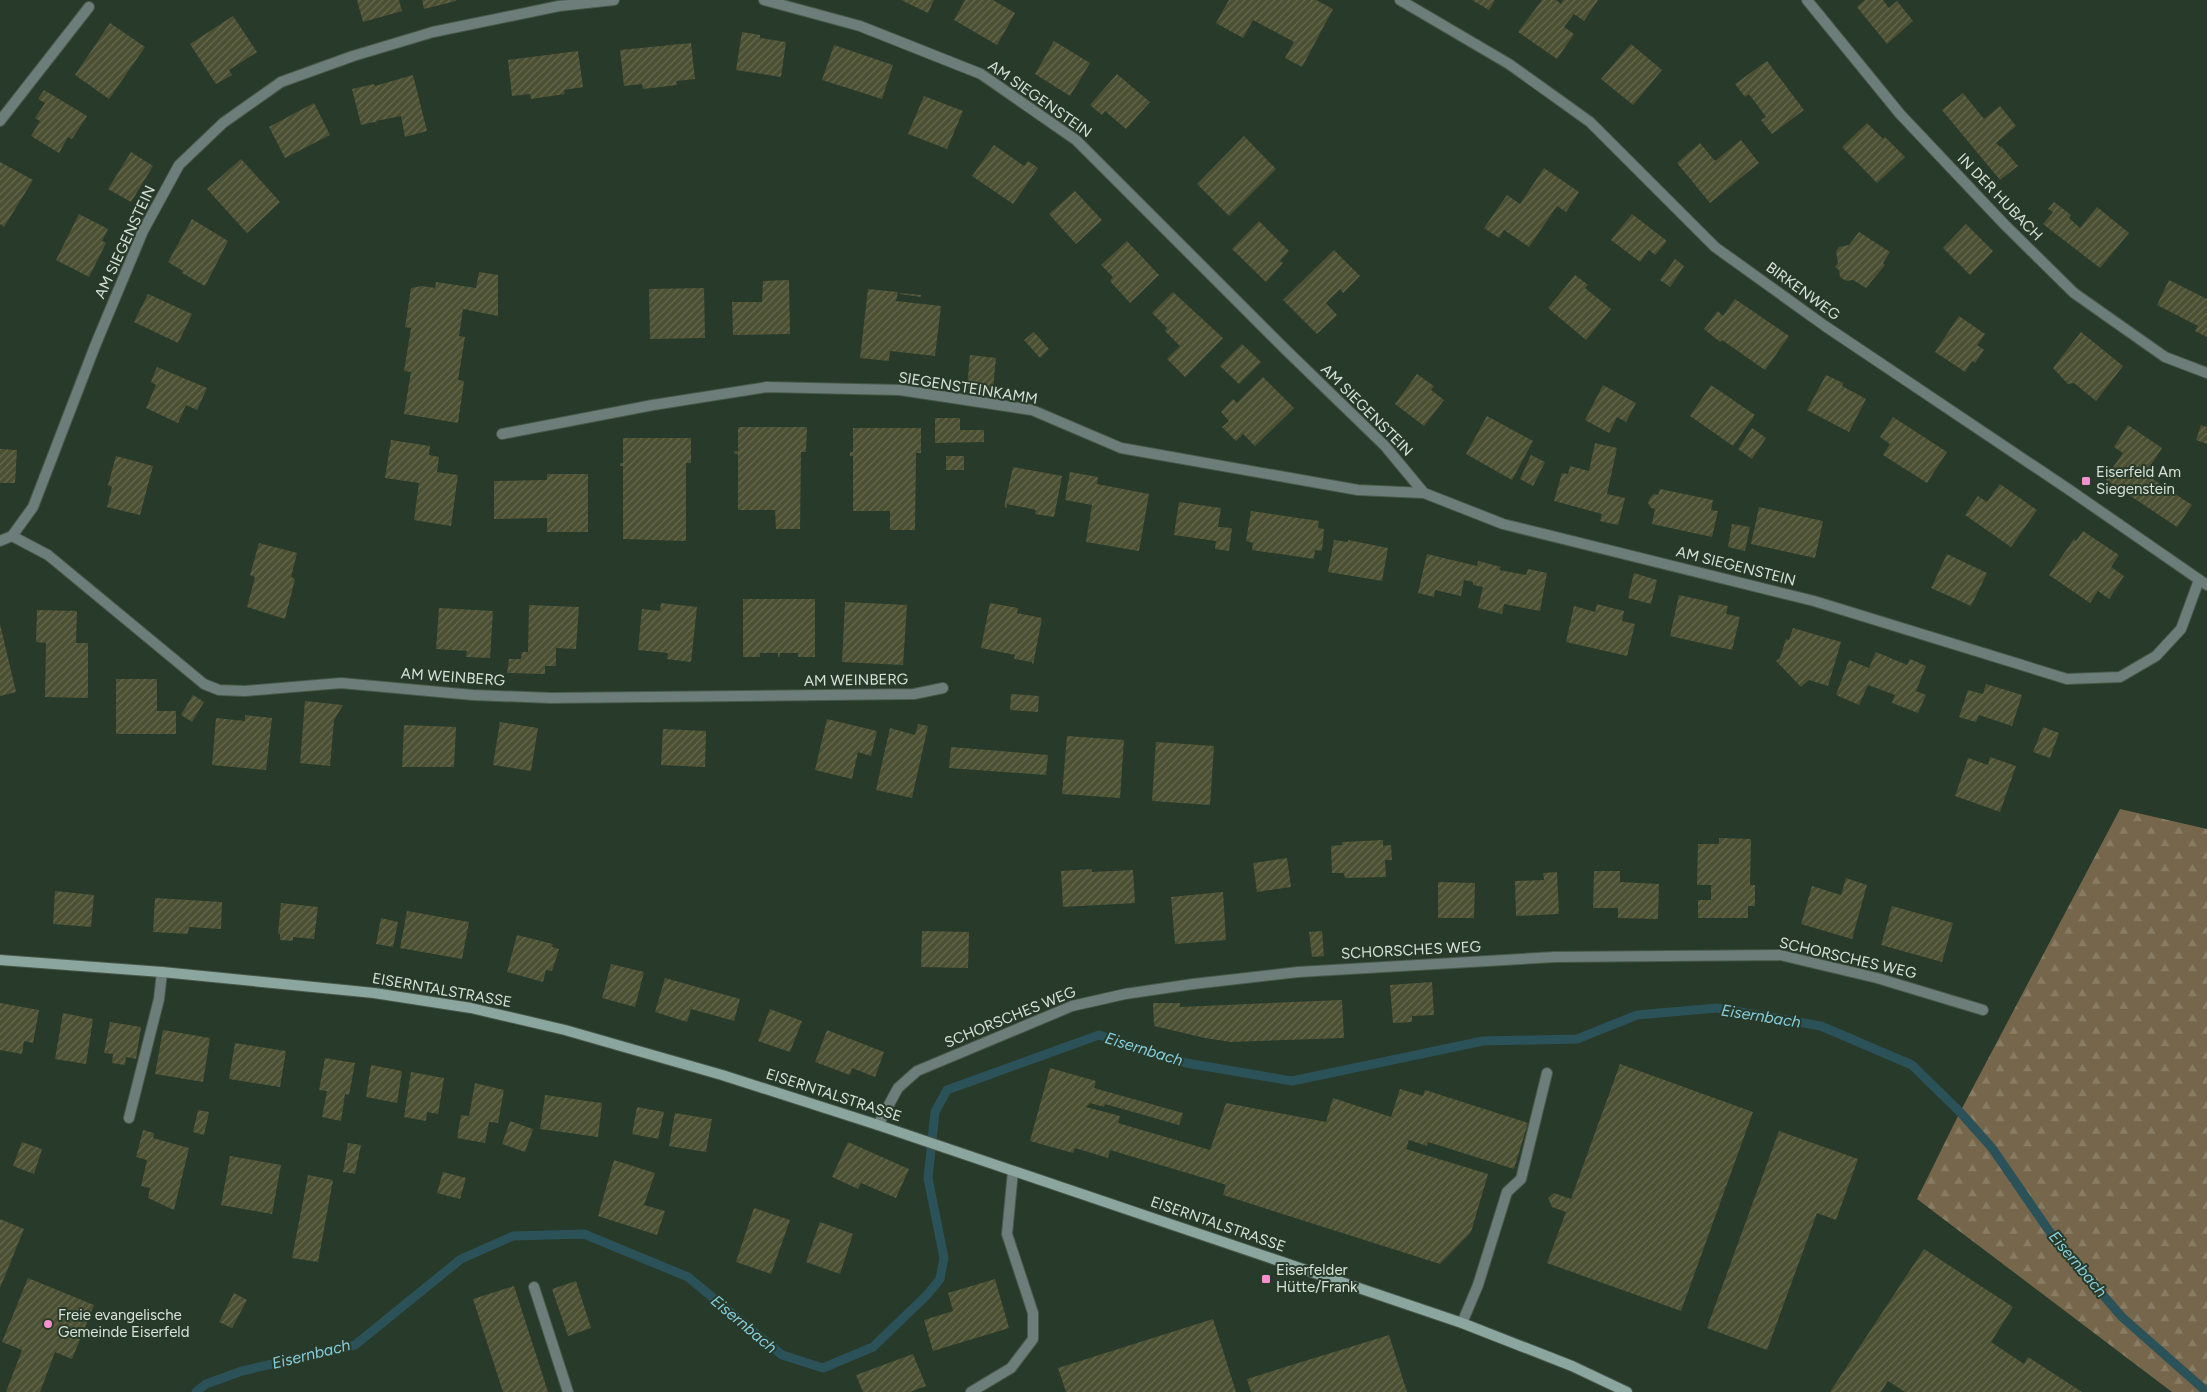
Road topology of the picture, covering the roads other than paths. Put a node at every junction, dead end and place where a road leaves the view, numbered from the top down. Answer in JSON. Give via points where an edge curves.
{"nodes":[{"id":1,"x":614,"y":0,"type":"edge"},
{"id":2,"x":764,"y":0,"type":"edge"},
{"id":3,"x":1400,"y":0,"type":"edge"},
{"id":4,"x":1807,"y":0,"type":"edge"},
{"id":5,"x":89,"y":7,"type":"dead end"},
{"id":6,"x":0,"y":121,"type":"edge"},
{"id":7,"x":2207,"y":374,"type":"edge"},
{"id":8,"x":502,"y":434,"type":"dead end"},
{"id":9,"x":1424,"y":493,"type":"junction"},
{"id":10,"x":12,"y":536,"type":"junction"},
{"id":11,"x":0,"y":541,"type":"edge"},
{"id":12,"x":2203,"y":583,"type":"edge"},
{"id":13,"x":943,"y":688,"type":"dead end"},
{"id":14,"x":0,"y":960,"type":"edge"},
{"id":15,"x":162,"y":972,"type":"junction"},
{"id":16,"x":1983,"y":1010,"type":"dead end"},
{"id":17,"x":1547,"y":1073,"type":"dead end"},
{"id":18,"x":129,"y":1118,"type":"dead end"},
{"id":19,"x":878,"y":1125,"type":"junction"},
{"id":20,"x":1013,"y":1171,"type":"junction"},
{"id":21,"x":534,"y":1287,"type":"dead end"},
{"id":22,"x":1462,"y":1323,"type":"junction"},
{"id":23,"x":568,"y":1392,"type":"edge"},
{"id":24,"x":971,"y":1392,"type":"edge"},
{"id":25,"x":1627,"y":1392,"type":"edge"}],
"edges":[{"from":1,"to":10,"type":"street","name":"AM SIEGENSTEIN","via":[[559,6],[433,32],[354,56],[281,82],[223,122],[179,165],[143,231],[33,507]]},
{"from":2,"to":9,"type":"street","name":"AM SIEGENSTEIN","via":[[860,26],[981,74],[1076,140],[1386,446]]},
{"from":3,"to":12,"type":"street","name":"BIRKENWEG","via":[[1509,64],[1590,122],[1722,252],[1825,326]]},
{"from":4,"to":7,"type":"street","name":"IN DER HUBACH","via":[[1900,114],[2074,293],[2165,357]]},
{"from":5,"to":6,"type":"street"},
{"from":8,"to":9,"type":"street","name":"SIEGENSTEINKAMM","via":[[766,387],[900,390],[1032,410],[1121,448],[1358,490]]},
{"from":9,"to":12,"type":"street","name":"AM SIEGENSTEIN","via":[[1503,524],[1814,601],[2067,679],[2120,677],[2156,656],[2181,629]]},
{"from":10,"to":11,"type":"street"},
{"from":10,"to":13,"type":"street","name":"AM WEINBERG","via":[[48,555],[204,684],[219,690],[341,683],[473,695],[551,698],[914,694]]},
{"from":14,"to":15,"type":"main road","name":"EISERNTALSTRASSE"},
{"from":15,"to":18,"type":"street"},
{"from":15,"to":19,"type":"main road","name":"EISERNTALSTRASSE","via":[[323,987],[471,1008],[566,1030]]},
{"from":16,"to":19,"type":"street","name":"SCHORSCHES WEG","via":[[1877,978],[1780,955],[1555,957],[1298,972],[1134,992],[1072,1006],[917,1071],[898,1088]]},
{"from":17,"to":22,"type":"street","via":[[1521,1179],[1507,1192],[1478,1285]]},
{"from":19,"to":20,"type":"main road","name":"EISERNTALSTRASSE"},
{"from":20,"to":22,"type":"main road","name":"EISERNTALSTRASSE"},
{"from":20,"to":24,"type":"street","via":[[1006,1234],[1033,1313],[1033,1339],[1011,1368]]},
{"from":21,"to":23,"type":"street"},
{"from":22,"to":25,"type":"main road","name":"EISERNTALSTRASSE","via":[[1572,1366]]}]}
